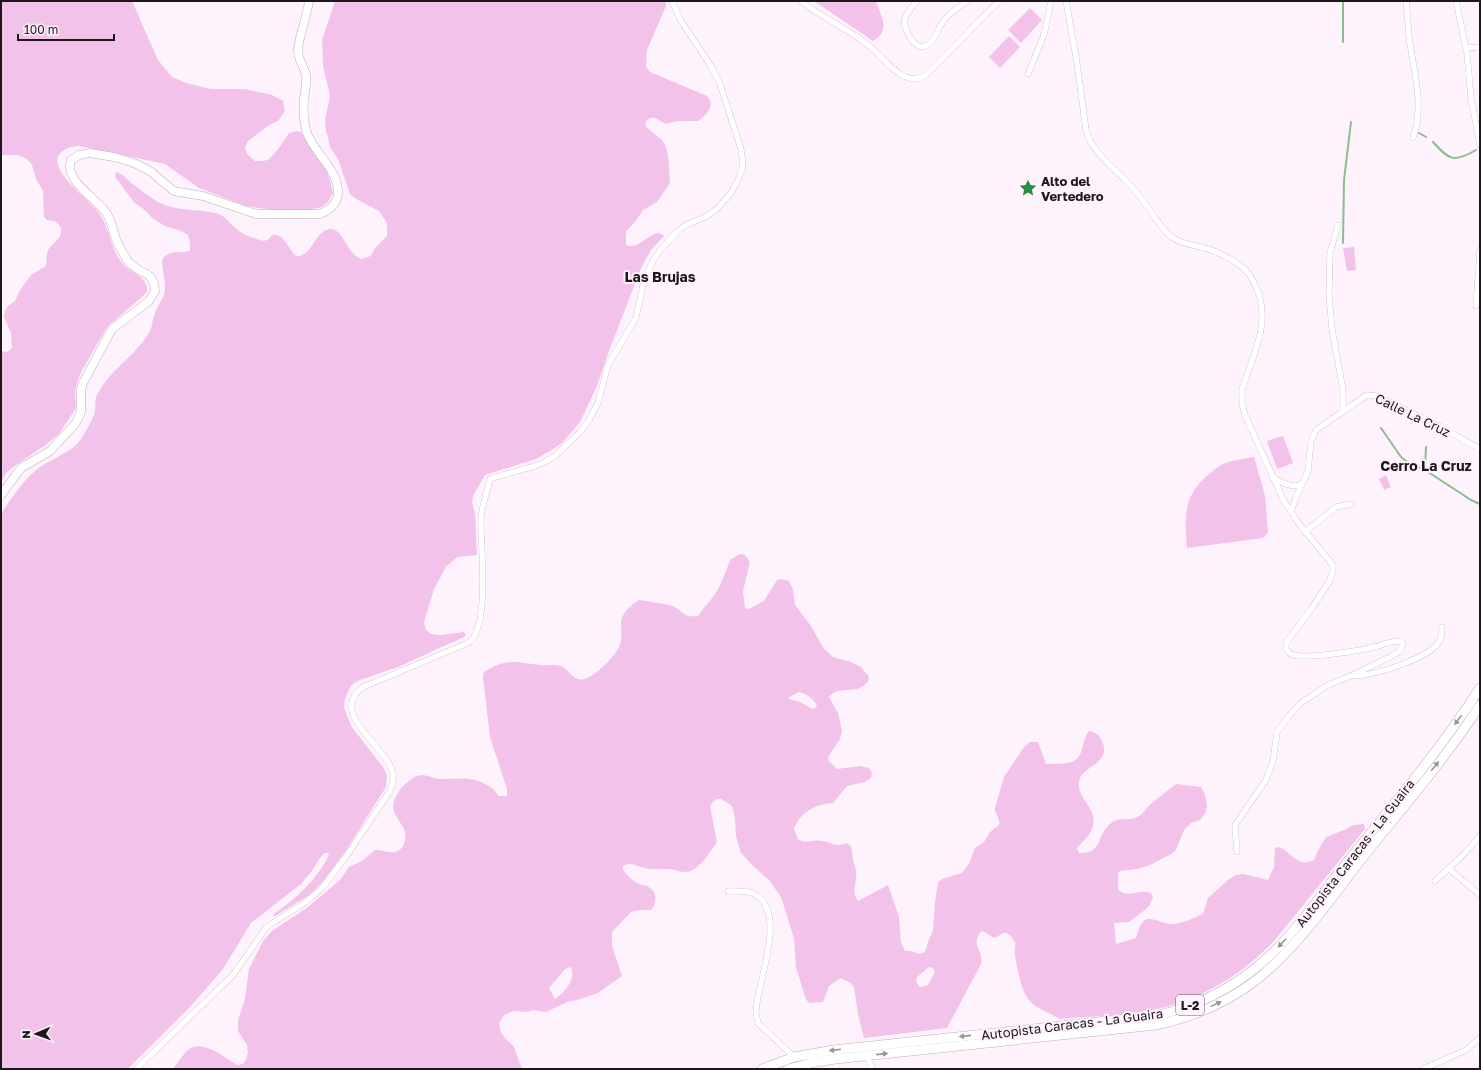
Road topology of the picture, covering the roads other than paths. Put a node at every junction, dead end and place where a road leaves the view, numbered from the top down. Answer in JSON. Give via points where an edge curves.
{"nodes":[{"id":1,"x":309,"y":1,"type":"edge"},
{"id":2,"x":672,"y":1,"type":"edge"},
{"id":3,"x":801,"y":1,"type":"edge"},
{"id":4,"x":917,"y":1,"type":"edge"},
{"id":5,"x":968,"y":1,"type":"edge"},
{"id":6,"x":999,"y":1,"type":"edge"},
{"id":7,"x":1051,"y":1,"type":"edge"},
{"id":8,"x":1066,"y":1,"type":"edge"},
{"id":9,"x":1406,"y":1,"type":"edge"},
{"id":10,"x":1456,"y":1,"type":"edge"},
{"id":11,"x":1480,"y":47,"type":"edge"},
{"id":12,"x":1466,"y":48,"type":"junction"},
{"id":13,"x":1028,"y":74,"type":"dead end"},
{"id":14,"x":1413,"y":138,"type":"dead end"},
{"id":15,"x":1480,"y":145,"type":"edge"},
{"id":16,"x":1338,"y":225,"type":"dead end"},
{"id":17,"x":1480,"y":250,"type":"edge"},
{"id":18,"x":1476,"y":306,"type":"dead end"},
{"id":19,"x":1343,"y":411,"type":"junction"},
{"id":20,"x":1480,"y":449,"type":"edge"},
{"id":21,"x":1272,"y":477,"type":"junction"},
{"id":22,"x":1301,"y":485,"type":"junction"},
{"id":23,"x":1,"y":495,"type":"edge"},
{"id":24,"x":1351,"y":504,"type":"dead end"},
{"id":25,"x":1291,"y":512,"type":"junction"},
{"id":26,"x":1305,"y":532,"type":"junction"},
{"id":27,"x":1442,"y":627,"type":"dead end"},
{"id":28,"x":1353,"y":675,"type":"junction"},
{"id":29,"x":1480,"y":688,"type":"edge"},
{"id":30,"x":1480,"y":705,"type":"edge"},
{"id":31,"x":1480,"y":836,"type":"edge"},
{"id":32,"x":1237,"y":852,"type":"dead end"},
{"id":33,"x":1449,"y":869,"type":"junction"},
{"id":34,"x":1435,"y":881,"type":"dead end"},
{"id":35,"x":728,"y":891,"type":"dead end"},
{"id":36,"x":1480,"y":895,"type":"edge"},
{"id":37,"x":1480,"y":1038,"type":"edge"},
{"id":38,"x":867,"y":1056,"type":"junction"},
{"id":39,"x":794,"y":1057,"type":"junction"},
{"id":40,"x":136,"y":1069,"type":"edge"},
{"id":41,"x":762,"y":1069,"type":"edge"},
{"id":42,"x":788,"y":1069,"type":"edge"},
{"id":43,"x":872,"y":1069,"type":"edge"},
{"id":44,"x":1423,"y":1069,"type":"edge"}],
"edges":[{"from":1,"to":23,"type":"main road","via":[[298,51],[306,79],[306,126],[310,139],[337,183],[336,201],[326,212],[320,214],[256,214],[203,196],[174,191],[150,171],[114,157],[90,153],[71,160],[70,169],[75,181],[106,213],[121,250],[130,264],[152,278],[155,291],[149,301],[109,333],[83,383],[81,412],[76,423],[50,451],[21,468]]},
{"from":2,"to":40,"type":"street","via":[[681,21],[711,66],[723,93],[743,160],[740,176],[731,193],[718,208],[679,230],[653,261],[644,280],[636,318],[608,365],[598,404],[580,432],[547,461],[490,479],[482,513],[483,572],[480,621],[476,636],[468,643],[363,687],[354,695],[351,711],[371,741],[388,760],[394,778],[390,791],[347,855],[322,888],[306,902],[266,928],[233,975]]},
{"from":3,"to":6,"type":"street","via":[[864,41],[901,74],[919,79],[926,75]]},
{"from":4,"to":5,"type":"street","via":[[906,14],[904,22],[913,43],[921,47],[931,43],[944,20]]},
{"from":7,"to":13,"type":"street","via":[[1044,35]]},
{"from":8,"to":21,"type":"street","via":[[1089,140],[1136,191],[1170,236],[1180,242],[1212,250],[1236,262],[1247,272],[1257,290],[1263,314],[1262,328],[1241,398],[1245,414]]},
{"from":9,"to":14,"type":"street","via":[[1419,109]]},
{"from":10,"to":12,"type":"street"},
{"from":11,"to":12,"type":"street"},
{"from":12,"to":15,"type":"street","via":[[1471,98]]},
{"from":16,"to":19,"type":"street","via":[[1330,253],[1329,296],[1343,390]]},
{"from":17,"to":18,"type":"street"},
{"from":19,"to":20,"type":"street","name":"Calle La Cruz","via":[[1364,396],[1377,396]]},
{"from":19,"to":22,"type":"street","name":"Calle La Cruz","via":[[1320,426],[1313,436],[1308,471]]},
{"from":21,"to":22,"type":"street","via":[[1286,485]]},
{"from":21,"to":25,"type":"street"},
{"from":22,"to":25,"type":"street","name":"Calle La Cruz"},
{"from":24,"to":26,"type":"street","via":[[1336,507]]},
{"from":25,"to":26,"type":"street"},
{"from":26,"to":28,"type":"street","via":[[1331,562],[1333,571],[1329,582],[1286,643],[1286,649],[1294,655],[1308,656],[1372,648],[1396,640],[1403,643],[1400,650],[1390,657]]},
{"from":27,"to":28,"type":"street","via":[[1440,641],[1420,657],[1372,674]]},
{"from":28,"to":32,"type":"street","via":[[1333,682],[1301,703],[1277,732],[1273,761],[1266,780],[1235,826]]},
{"from":29,"to":39,"type":"highway","name":"Autopista Caracas - La Guaira","number":"L-2","one_way":true,"via":[[1437,749],[1290,934],[1254,969],[1216,994],[1170,1012],[1138,1018],[834,1050]]},
{"from":38,"to":30,"type":"highway","name":"Autopista Caracas - La Guaira","number":"L-2","one_way":true,"via":[[1156,1025],[1191,1015],[1236,993],[1260,976],[1298,940],[1444,755]]},
{"from":31,"to":33,"type":"street"},
{"from":33,"to":34,"type":"street"},
{"from":33,"to":36,"type":"street"},
{"from":35,"to":39,"type":"street","via":[[752,893],[761,899],[768,910],[770,945],[756,1014],[758,1023]]},
{"from":37,"to":44,"type":"street","via":[[1466,1050]]},
{"from":38,"to":42,"type":"highway","name":"Autopista Caracas - La Guaira","number":"L-2","via":[[811,1063]]},
{"from":38,"to":43,"type":"street"},
{"from":39,"to":41,"type":"highway","name":"Autopista Caracas - La Guaira","number":"L-2"}]}
